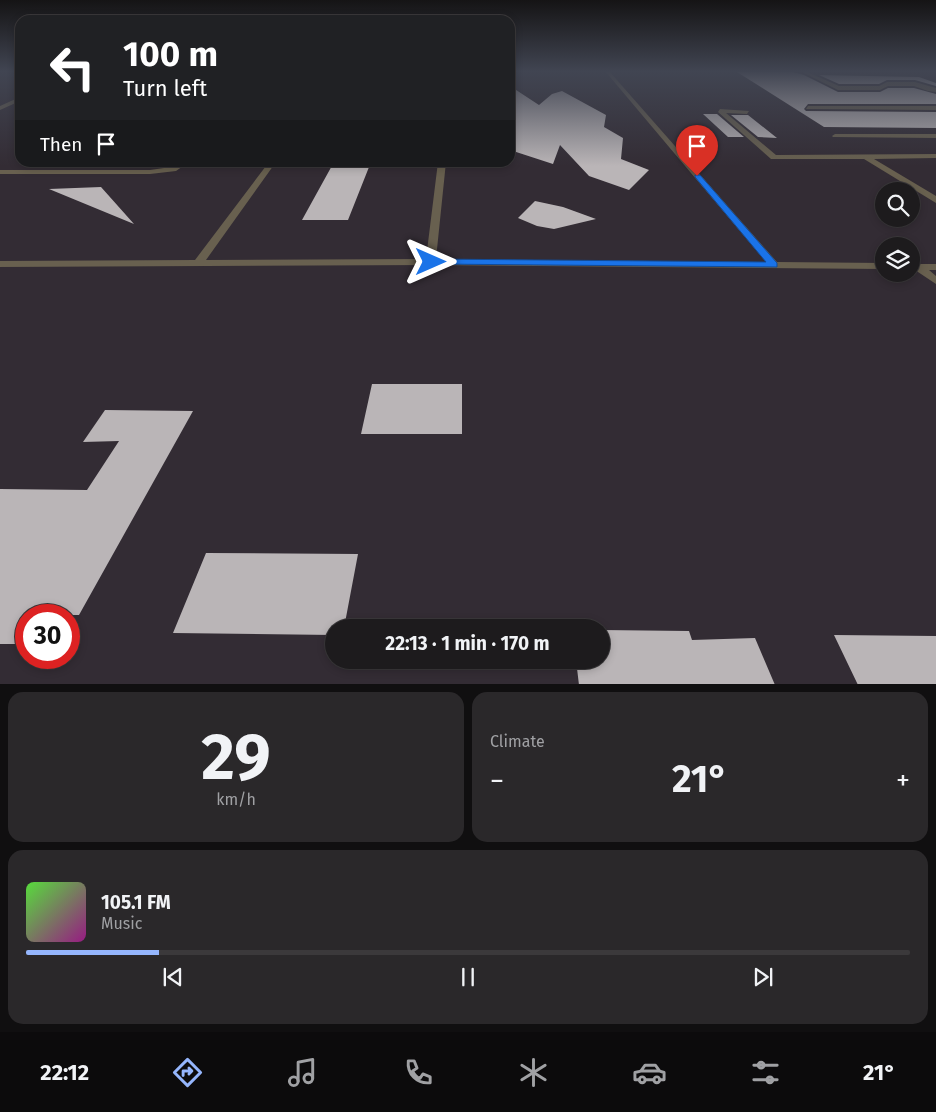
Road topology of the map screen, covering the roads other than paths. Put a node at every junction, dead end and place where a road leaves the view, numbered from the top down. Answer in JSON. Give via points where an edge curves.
{"nodes":[{"id":1,"x":13,"y":103,"type":"edge"},
{"id":2,"x":635,"y":103,"type":"edge"},
{"id":3,"x":0,"y":108,"type":"edge"},
{"id":4,"x":808,"y":108,"type":"dead end"},
{"id":5,"x":936,"y":108,"type":"edge"},
{"id":6,"x":747,"y":112,"type":"dead end"},
{"id":7,"x":835,"y":136,"type":"dead end"},
{"id":8,"x":936,"y":136,"type":"edge"},
{"id":9,"x":936,"y":156,"type":"edge"},
{"id":10,"x":866,"y":157,"type":"junction"},
{"id":11,"x":175,"y":167,"type":"edge"},
{"id":12,"x":269,"y":167,"type":"edge"},
{"id":13,"x":441,"y":167,"type":"edge"},
{"id":14,"x":0,"y":172,"type":"edge"},
{"id":15,"x":936,"y":200,"type":"edge"},
{"id":16,"x":199,"y":262,"type":"junction"},
{"id":17,"x":431,"y":262,"type":"junction"},
{"id":18,"x":0,"y":264,"type":"edge"},
{"id":19,"x":774,"y":265,"type":"junction"},
{"id":20,"x":875,"y":266,"type":"edge"},
{"id":21,"x":920,"y":267,"type":"edge"},
{"id":22,"x":936,"y":267,"type":"edge"},
{"id":23,"x":920,"y":270,"type":"edge"},
{"id":24,"x":936,"y":281,"type":"edge"}],
"edges":[{"from":1,"to":3,"type":"street"},
{"from":2,"to":19,"type":"street"},
{"from":4,"to":5,"type":"street"},
{"from":6,"to":10,"type":"street","via":[[720,112],[774,156]]},
{"from":7,"to":8,"type":"street"},
{"from":9,"to":10,"type":"street"},
{"from":10,"to":15,"type":"street"},
{"from":11,"to":14,"type":"street","via":[[150,172]]},
{"from":12,"to":16,"type":"street"},
{"from":13,"to":17,"type":"street"},
{"from":16,"to":17,"type":"street"},
{"from":16,"to":18,"type":"street"},
{"from":17,"to":19,"type":"street"},
{"from":19,"to":20,"type":"street"},
{"from":21,"to":22,"type":"street"},
{"from":23,"to":24,"type":"street"}]}
